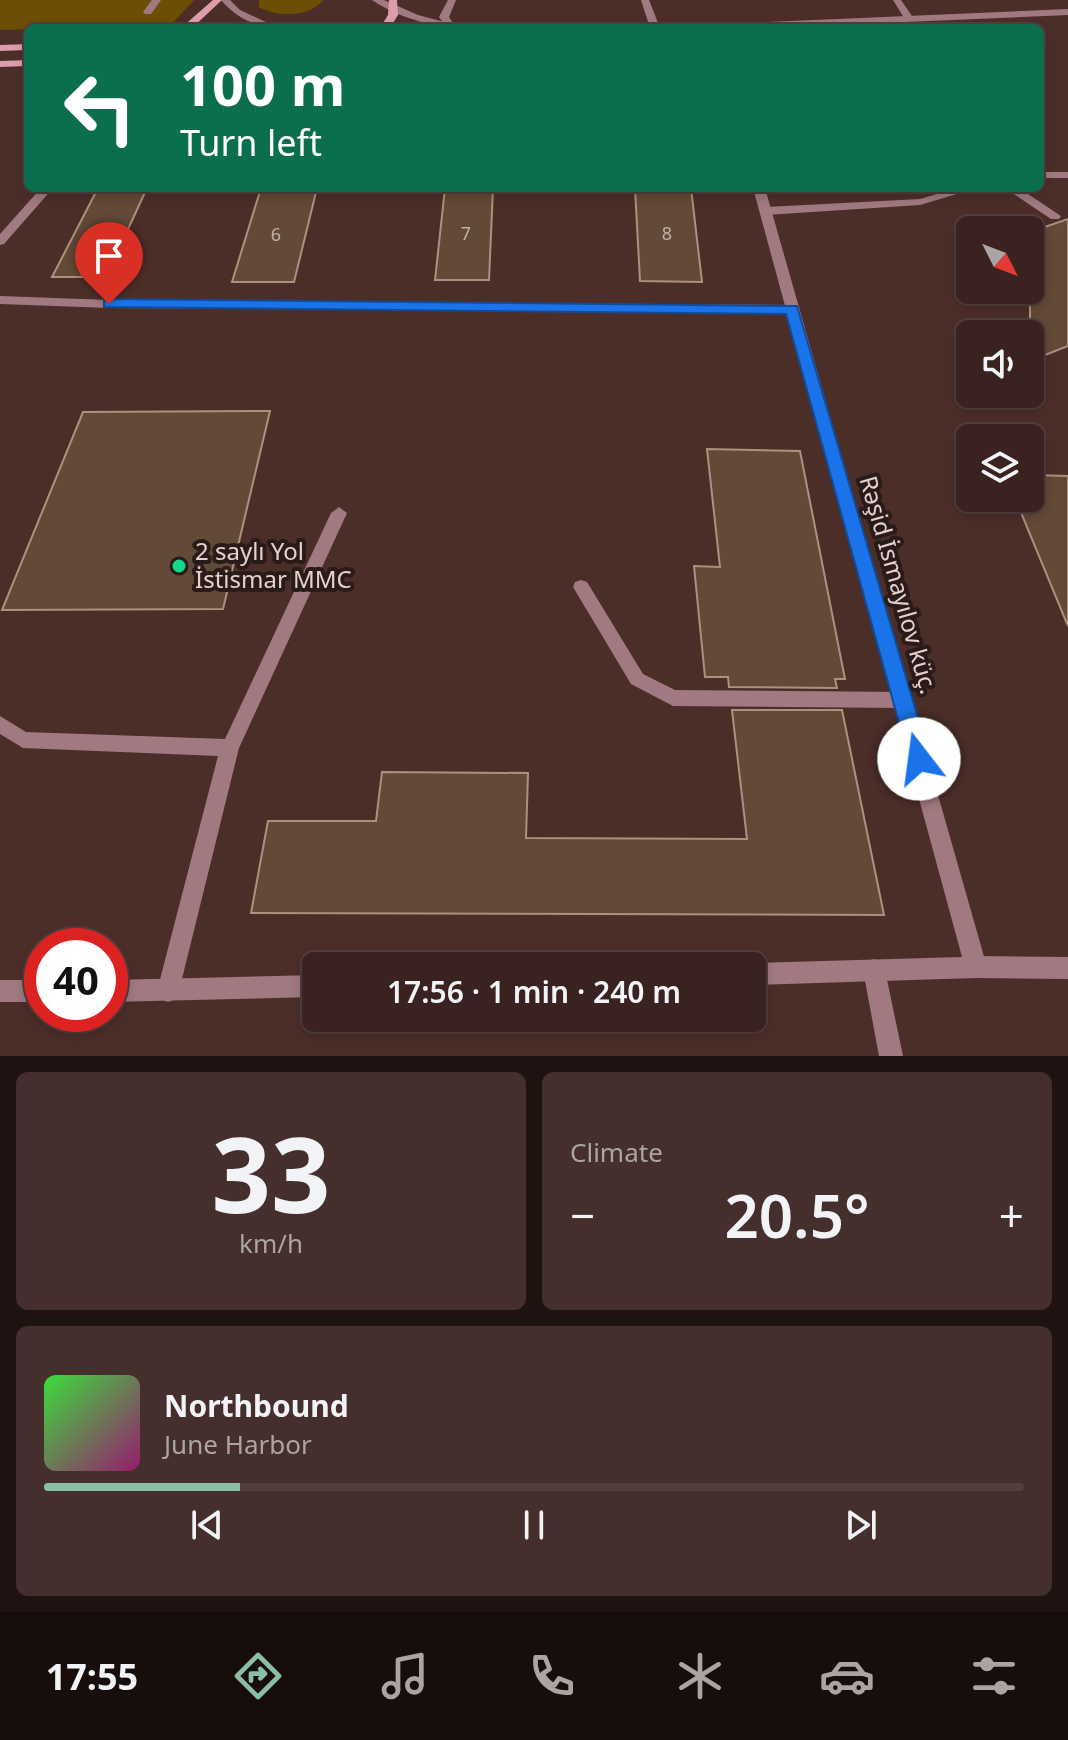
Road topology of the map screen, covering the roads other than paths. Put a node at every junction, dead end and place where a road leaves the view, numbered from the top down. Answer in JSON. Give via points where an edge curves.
{"nodes":[{"id":1,"x":157,"y":0,"type":"edge"},
{"id":2,"x":218,"y":0,"type":"edge"},
{"id":3,"x":225,"y":0,"type":"edge"},
{"id":4,"x":376,"y":0,"type":"edge"},
{"id":5,"x":452,"y":0,"type":"edge"},
{"id":6,"x":645,"y":0,"type":"edge"},
{"id":7,"x":897,"y":0,"type":"edge"},
{"id":8,"x":393,"y":4,"type":"edge"},
{"id":9,"x":148,"y":12,"type":"dead end"},
{"id":10,"x":1068,"y":12,"type":"edge"},
{"id":11,"x":909,"y":19,"type":"junction"},
{"id":12,"x":191,"y":24,"type":"edge"},
{"id":13,"x":265,"y":24,"type":"edge"},
{"id":14,"x":388,"y":24,"type":"edge"},
{"id":15,"x":445,"y":24,"type":"edge"},
{"id":16,"x":449,"y":24,"type":"edge"},
{"id":17,"x":654,"y":24,"type":"edge"},
{"id":18,"x":800,"y":24,"type":"edge"},
{"id":19,"x":24,"y":47,"type":"edge"},
{"id":20,"x":0,"y":48,"type":"edge"},
{"id":21,"x":24,"y":63,"type":"edge"},
{"id":22,"x":0,"y":64,"type":"edge"},
{"id":23,"x":1044,"y":175,"type":"edge"},
{"id":24,"x":1068,"y":175,"type":"edge"},
{"id":25,"x":43,"y":192,"type":"edge"},
{"id":26,"x":760,"y":192,"type":"edge"},
{"id":27,"x":956,"y":192,"type":"edge"},
{"id":28,"x":1017,"y":192,"type":"edge"},
{"id":29,"x":766,"y":211,"type":"junction"},
{"id":30,"x":1055,"y":216,"type":"dead end"},
{"id":31,"x":0,"y":241,"type":"edge"},
{"id":32,"x":0,"y":300,"type":"edge"},
{"id":33,"x":792,"y":309,"type":"junction"},
{"id":34,"x":339,"y":513,"type":"dead end"},
{"id":35,"x":581,"y":587,"type":"dead end"},
{"id":36,"x":903,"y":700,"type":"junction"},
{"id":37,"x":0,"y":724,"type":"edge"},
{"id":38,"x":230,"y":748,"type":"junction"},
{"id":39,"x":976,"y":967,"type":"junction"},
{"id":40,"x":1068,"y":968,"type":"edge"},
{"id":41,"x":874,"y":970,"type":"junction"},
{"id":42,"x":766,"y":974,"type":"edge"},
{"id":43,"x":302,"y":986,"type":"edge"},
{"id":44,"x":0,"y":991,"type":"edge"},
{"id":45,"x":24,"y":991,"type":"edge"},
{"id":46,"x":128,"y":991,"type":"edge"},
{"id":47,"x":168,"y":991,"type":"junction"},
{"id":48,"x":891,"y":1056,"type":"edge"}],
"edges":[{"from":1,"to":9,"type":"street"},
{"from":2,"to":12,"type":"main road"},
{"from":3,"to":13,"type":"street","via":[[237,12]]},
{"from":4,"to":8,"type":"street"},
{"from":5,"to":16,"type":"street","via":[[444,17]]},
{"from":6,"to":17,"type":"street"},
{"from":7,"to":11,"type":"street"},
{"from":8,"to":14,"type":"main road"},
{"from":8,"to":15,"type":"street"},
{"from":10,"to":11,"type":"street"},
{"from":11,"to":18,"type":"street"},
{"from":19,"to":20,"type":"main road"},
{"from":21,"to":22,"type":"main road"},
{"from":23,"to":24,"type":"street"},
{"from":25,"to":31,"type":"street"},
{"from":26,"to":29,"type":"street","name":"Rəşid İsmayılov küç."},
{"from":27,"to":29,"type":"street","via":[[920,202]]},
{"from":28,"to":30,"type":"street"},
{"from":29,"to":33,"type":"street","name":"Rəşid İsmayılov küç."},
{"from":32,"to":33,"type":"street"},
{"from":33,"to":36,"type":"street","name":"Rəşid İsmayılov küç."},
{"from":34,"to":38,"type":"street"},
{"from":35,"to":36,"type":"street","via":[[637,679],[673,698]]},
{"from":36,"to":39,"type":"street","name":"Rəşid İsmayılov küç."},
{"from":37,"to":38,"type":"street","via":[[23,740]]},
{"from":38,"to":47,"type":"street"},
{"from":39,"to":40,"type":"street"},
{"from":39,"to":41,"type":"street"},
{"from":41,"to":42,"type":"street"},
{"from":41,"to":48,"type":"street"},
{"from":43,"to":47,"type":"street"},
{"from":44,"to":45,"type":"street"},
{"from":46,"to":47,"type":"street"}]}
